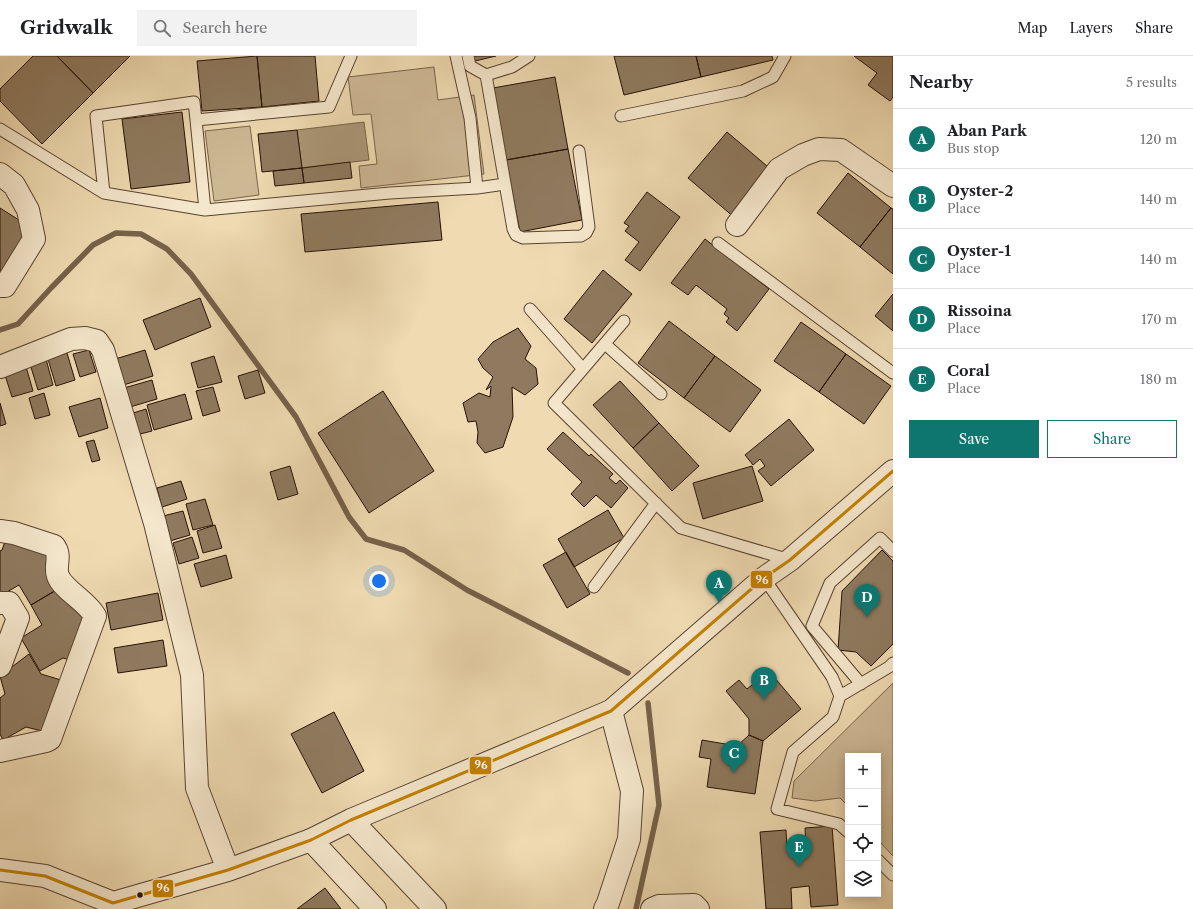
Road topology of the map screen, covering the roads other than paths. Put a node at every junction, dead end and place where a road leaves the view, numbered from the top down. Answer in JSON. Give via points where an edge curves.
{"nodes":[{"id":1,"x":351,"y":56,"type":"edge"},
{"id":2,"x":456,"y":56,"type":"edge"},
{"id":3,"x":468,"y":56,"type":"edge"},
{"id":4,"x":529,"y":56,"type":"edge"},
{"id":5,"x":785,"y":56,"type":"edge"},
{"id":6,"x":486,"y":75,"type":"junction"},
{"id":7,"x":622,"y":116,"type":"dead end"},
{"id":8,"x":196,"y":120,"type":"junction"},
{"id":9,"x":0,"y":129,"type":"edge"},
{"id":10,"x":579,"y":151,"type":"dead end"},
{"id":11,"x":0,"y":174,"type":"edge"},
{"id":12,"x":505,"y":184,"type":"junction"},
{"id":13,"x":893,"y":186,"type":"edge"},
{"id":14,"x":477,"y":188,"type":"junction"},
{"id":15,"x":104,"y":193,"type":"junction"},
{"id":16,"x":205,"y":210,"type":"junction"},
{"id":17,"x":737,"y":225,"type":"dead end"},
{"id":18,"x":718,"y":243,"type":"dead end"},
{"id":19,"x":0,"y":286,"type":"edge"},
{"id":20,"x":530,"y":309,"type":"dead end"},
{"id":21,"x":624,"y":321,"type":"dead end"},
{"id":22,"x":605,"y":344,"type":"junction"},
{"id":23,"x":0,"y":367,"type":"edge"},
{"id":24,"x":583,"y":369,"type":"junction"},
{"id":25,"x":893,"y":373,"type":"edge"},
{"id":26,"x":661,"y":394,"type":"dead end"},
{"id":27,"x":893,"y":472,"type":"edge"},
{"id":28,"x":656,"y":503,"type":"junction"},
{"id":29,"x":0,"y":531,"type":"edge"},
{"id":30,"x":893,"y":551,"type":"edge"},
{"id":31,"x":790,"y":560,"type":"junction"},
{"id":32,"x":764,"y":578,"type":"junction"},
{"id":33,"x":594,"y":587,"type":"dead end"},
{"id":34,"x":0,"y":603,"type":"edge"},
{"id":35,"x":893,"y":663,"type":"edge"},
{"id":36,"x":0,"y":666,"type":"edge"},
{"id":37,"x":861,"y":684,"type":"junction"},
{"id":38,"x":840,"y":696,"type":"junction"},
{"id":39,"x":611,"y":711,"type":"junction"},
{"id":40,"x":0,"y":751,"type":"edge"},
{"id":41,"x":351,"y":820,"type":"junction"},
{"id":42,"x":845,"y":830,"type":"edge"},
{"id":43,"x":311,"y":840,"type":"junction"},
{"id":44,"x":879,"y":861,"type":"edge"},
{"id":45,"x":0,"y":870,"type":"edge"},
{"id":46,"x":228,"y":870,"type":"junction"},
{"id":47,"x":893,"y":875,"type":"edge"},
{"id":48,"x":113,"y":906,"type":"edge"},
{"id":49,"x":656,"y":908,"type":"edge"},
{"id":50,"x":375,"y":909,"type":"edge"},
{"id":51,"x":435,"y":909,"type":"edge"},
{"id":52,"x":605,"y":909,"type":"edge"},
{"id":53,"x":698,"y":909,"type":"edge"}],
"edges":[{"from":1,"to":8,"type":"lane","via":[[329,107]]},
{"from":2,"to":14,"type":"lane","via":[[470,118]]},
{"from":3,"to":6,"type":"lane","via":[[470,66]]},
{"from":4,"to":6,"type":"lane","via":[[512,67]]},
{"from":5,"to":7,"type":"lane","via":[[773,77],[743,91]]},
{"from":6,"to":12,"type":"lane"},
{"from":8,"to":15,"type":"lane","via":[[194,102],[96,116]]},
{"from":8,"to":16,"type":"lane"},
{"from":9,"to":15,"type":"lane"},
{"from":10,"to":12,"type":"lane","via":[[589,227],[581,236],[523,238],[516,235]]},
{"from":11,"to":19,"type":"street","via":[[14,185],[28,210],[34,239],[5,286]]},
{"from":12,"to":14,"type":"lane"},
{"from":13,"to":17,"type":"street","via":[[841,150],[819,149],[802,155],[780,169]]},
{"from":14,"to":16,"type":"lane","via":[[390,193]]},
{"from":15,"to":16,"type":"lane"},
{"from":18,"to":25,"type":"lane"},
{"from":20,"to":24,"type":"lane"},
{"from":21,"to":22,"type":"lane"},
{"from":22,"to":24,"type":"lane"},
{"from":22,"to":26,"type":"lane"},
{"from":23,"to":46,"type":"street","via":[[71,339],[85,338],[97,341],[104,350],[155,522],[192,675],[197,788]]},
{"from":24,"to":28,"type":"lane","via":[[554,403]]},
{"from":27,"to":31,"type":"street"},
{"from":28,"to":31,"type":"lane","via":[[681,528]]},
{"from":28,"to":33,"type":"lane"},
{"from":29,"to":40,"type":"street","via":[[54,546],[58,550],[58,576],[95,616],[50,739]]},
{"from":30,"to":37,"type":"lane","via":[[880,538],[830,583],[812,626]]},
{"from":31,"to":32,"type":"street"},
{"from":32,"to":38,"type":"lane","via":[[832,677]]},
{"from":32,"to":39,"type":"street"},
{"from":34,"to":36,"type":"street","via":[[9,603],[18,618]]},
{"from":35,"to":37,"type":"lane"},
{"from":37,"to":38,"type":"lane"},
{"from":38,"to":42,"type":"lane","via":[[833,717],[793,752],[777,809],[838,824]]},
{"from":39,"to":41,"type":"street"},
{"from":39,"to":52,"type":"street","via":[[632,791],[628,839]]},
{"from":41,"to":43,"type":"street"},
{"from":41,"to":51,"type":"street"},
{"from":43,"to":46,"type":"street"},
{"from":43,"to":50,"type":"street"},
{"from":44,"to":47,"type":"lane"},
{"from":45,"to":48,"type":"street","via":[[45,876]]},
{"from":46,"to":48,"type":"street"},
{"from":49,"to":53,"type":"street","via":[[694,905]]}]}
